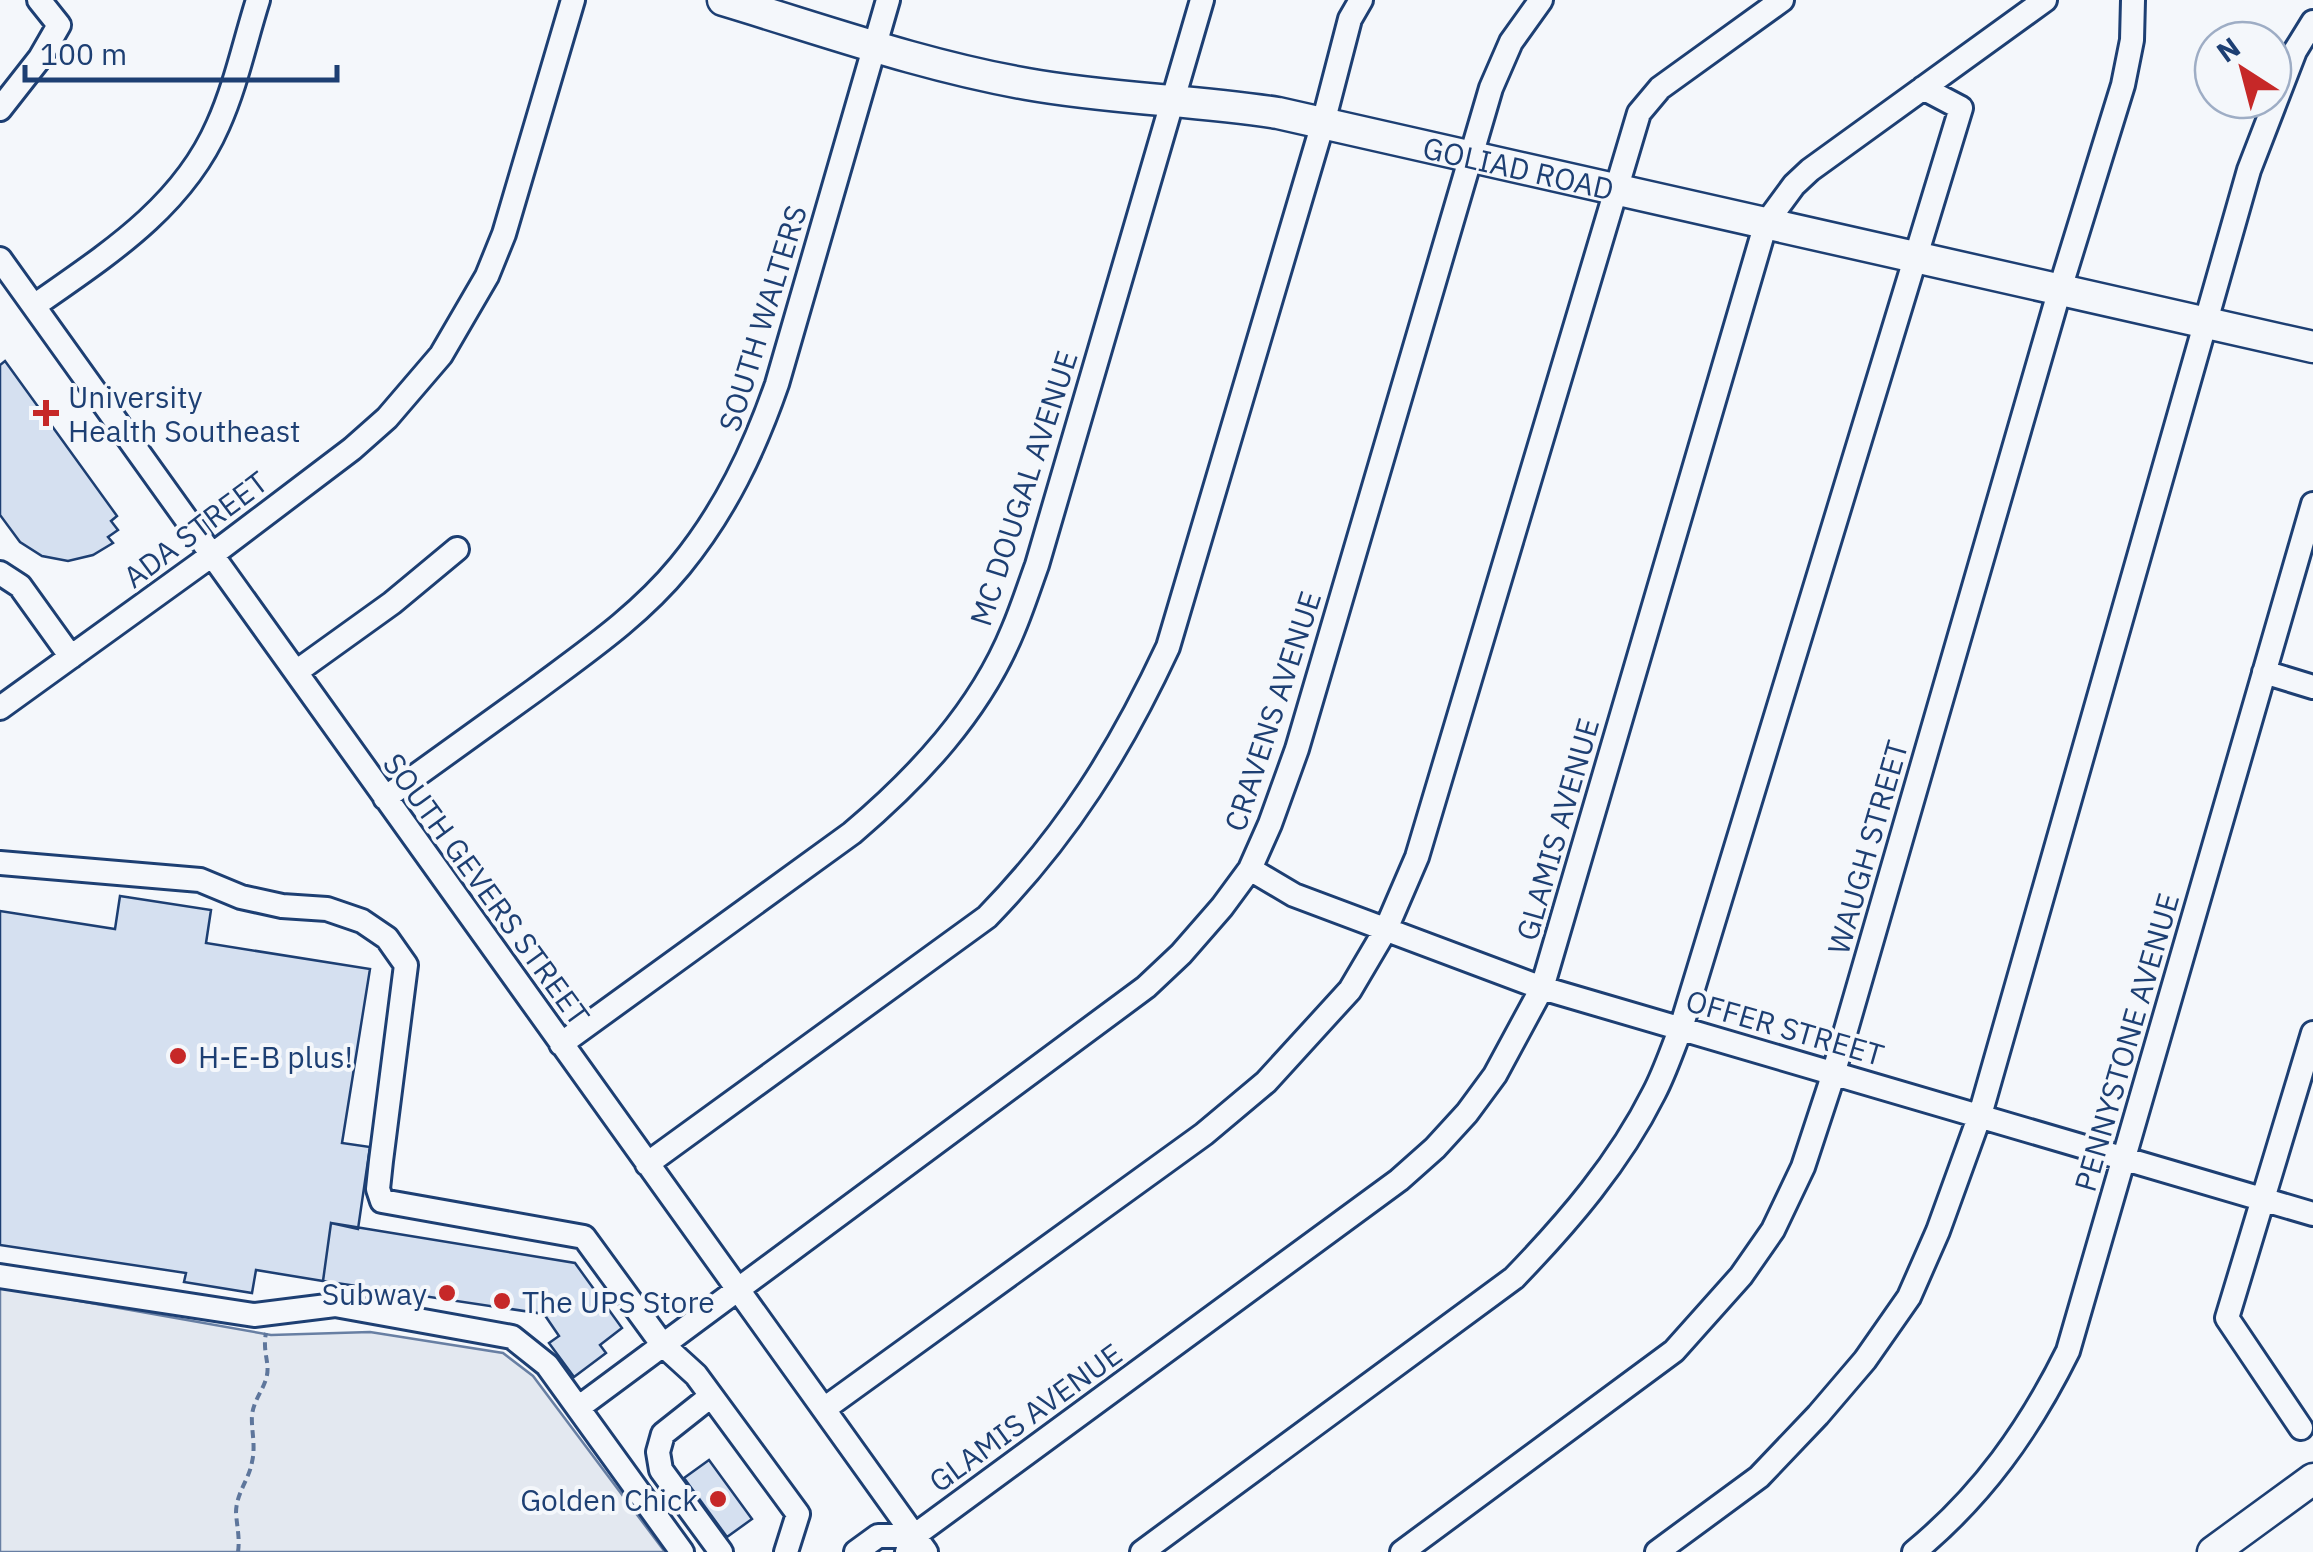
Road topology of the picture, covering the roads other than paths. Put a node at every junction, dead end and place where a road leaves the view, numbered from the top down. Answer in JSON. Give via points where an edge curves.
{"nodes":[{"id":1,"x":39,"y":0,"type":"edge"},
{"id":2,"x":258,"y":0,"type":"edge"},
{"id":3,"x":573,"y":0,"type":"edge"},
{"id":4,"x":723,"y":0,"type":"edge"},
{"id":5,"x":888,"y":0,"type":"edge"},
{"id":6,"x":1202,"y":0,"type":"edge"},
{"id":7,"x":1361,"y":0,"type":"edge"},
{"id":8,"x":1541,"y":0,"type":"edge"},
{"id":9,"x":1782,"y":0,"type":"edge"},
{"id":10,"x":2044,"y":0,"type":"edge"},
{"id":11,"x":2132,"y":0,"type":"edge"},
{"id":12,"x":2313,"y":22,"type":"edge"},
{"id":13,"x":875,"y":45,"type":"junction"},
{"id":14,"x":1923,"y":88,"type":"junction"},
{"id":15,"x":1172,"y":101,"type":"junction"},
{"id":16,"x":0,"y":109,"type":"edge"},
{"id":17,"x":1323,"y":123,"type":"junction"},
{"id":18,"x":1472,"y":156,"type":"junction"},
{"id":19,"x":1616,"y":189,"type":"junction"},
{"id":20,"x":1766,"y":223,"type":"junction"},
{"id":21,"x":1914,"y":256,"type":"junction"},
{"id":22,"x":0,"y":259,"type":"edge"},
{"id":23,"x":2060,"y":289,"type":"junction"},
{"id":24,"x":34,"y":306,"type":"junction"},
{"id":25,"x":2205,"y":322,"type":"junction"},
{"id":26,"x":2313,"y":347,"type":"edge"},
{"id":27,"x":2313,"y":504,"type":"edge"},
{"id":28,"x":457,"y":549,"type":"dead end"},
{"id":29,"x":212,"y":556,"type":"junction"},
{"id":30,"x":0,"y":573,"type":"edge"},
{"id":31,"x":71,"y":657,"type":"junction"},
{"id":32,"x":296,"y":672,"type":"junction"},
{"id":33,"x":2264,"y":672,"type":"junction"},
{"id":34,"x":2313,"y":686,"type":"edge"},
{"id":35,"x":0,"y":708,"type":"edge"},
{"id":36,"x":385,"y":798,"type":"junction"},
{"id":37,"x":0,"y":863,"type":"edge"},
{"id":38,"x":1250,"y":869,"type":"junction"},
{"id":39,"x":1386,"y":930,"type":"junction"},
{"id":40,"x":1542,"y":988,"type":"junction"},
{"id":41,"x":1681,"y":1028,"type":"junction"},
{"id":42,"x":2313,"y":1033,"type":"edge"},
{"id":43,"x":561,"y":1044,"type":"junction"},
{"id":44,"x":1833,"y":1072,"type":"junction"},
{"id":45,"x":1980,"y":1115,"type":"junction"},
{"id":46,"x":2124,"y":1157,"type":"junction"},
{"id":47,"x":647,"y":1164,"type":"junction"},
{"id":48,"x":2264,"y":1199,"type":"junction"},
{"id":49,"x":2313,"y":1214,"type":"edge"},
{"id":50,"x":0,"y":1276,"type":"edge"},
{"id":51,"x":736,"y":1288,"type":"junction"},
{"id":52,"x":662,"y":1344,"type":"junction"},
{"id":53,"x":711,"y":1396,"type":"junction"},
{"id":54,"x":578,"y":1408,"type":"junction"},
{"id":55,"x":824,"y":1409,"type":"junction"},
{"id":56,"x":2301,"y":1428,"type":"dead end"},
{"id":57,"x":2313,"y":1479,"type":"edge"},
{"id":58,"x":916,"y":1547,"type":"edge"},
{"id":59,"x":782,"y":1549,"type":"edge"},
{"id":60,"x":682,"y":1552,"type":"edge"},
{"id":61,"x":722,"y":1552,"type":"edge"},
{"id":62,"x":856,"y":1552,"type":"edge"},
{"id":63,"x":1142,"y":1552,"type":"edge"},
{"id":64,"x":1402,"y":1552,"type":"edge"},
{"id":65,"x":1657,"y":1552,"type":"edge"},
{"id":66,"x":1914,"y":1552,"type":"edge"},
{"id":67,"x":2213,"y":1552,"type":"edge"}],
"edges":[{"from":1,"to":16,"type":"street","via":[[59,25]]},
{"from":2,"to":24,"type":"street","via":[[218,126],[188,176],[139,229]]},
{"from":3,"to":29,"type":"street","name":"ADA STREET","via":[[504,234],[441,355],[352,449]]},
{"from":4,"to":13,"type":"main road","name":"GOLIAD ROAD"},
{"from":5,"to":13,"type":"street","name":"SOUTH WALTERS"},
{"from":6,"to":15,"type":"street","name":"MC DOUGAL AVENUE"},
{"from":7,"to":17,"type":"street","via":[[1350,18]]},
{"from":8,"to":18,"type":"street","name":"CRAVENS AVENUE","via":[[1500,64]]},
{"from":9,"to":19,"type":"street","via":[[1660,88],[1639,113]]},
{"from":10,"to":14,"type":"street","name":"GLAMIS AVENUE"},
{"from":11,"to":23,"type":"street","name":"WAUGH STREET","via":[[2123,85]]},
{"from":12,"to":25,"type":"street","via":[[2255,153]]},
{"from":13,"to":15,"type":"main road","name":"GOLIAD ROAD","via":[[1030,85]]},
{"from":13,"to":36,"type":"street","name":"SOUTH WALTERS","via":[[777,384],[760,433],[711,525],[668,580],[604,639]]},
{"from":14,"to":20,"type":"street","name":"GLAMIS AVENUE","via":[[1810,170]]},
{"from":14,"to":21,"type":"street","via":[[1961,108]]},
{"from":15,"to":17,"type":"main road","name":"GOLIAD ROAD"},
{"from":15,"to":43,"type":"street","name":"MC DOUGAL AVENUE","via":[[1037,565],[1012,633],[964,716],[894,798],[852,833]]},
{"from":17,"to":18,"type":"main road","name":"GOLIAD ROAD"},
{"from":17,"to":47,"type":"street","via":[[1168,647],[1088,796],[1033,870],[987,917]]},
{"from":18,"to":19,"type":"main road","name":"GOLIAD ROAD"},
{"from":18,"to":38,"type":"street","name":"CRAVENS AVENUE","via":[[1297,748]]},
{"from":19,"to":20,"type":"main road","name":"GOLIAD ROAD"},
{"from":19,"to":39,"type":"street","via":[[1416,857]]},
{"from":20,"to":21,"type":"main road","name":"GOLIAD ROAD"},
{"from":20,"to":40,"type":"street","name":"GLAMIS AVENUE"},
{"from":21,"to":23,"type":"main road","name":"GOLIAD ROAD"},
{"from":21,"to":41,"type":"street"},
{"from":22,"to":24,"type":"street","name":"SOUTH GEVERS STREET"},
{"from":23,"to":25,"type":"main road","name":"GOLIAD ROAD"},
{"from":23,"to":44,"type":"street","name":"WAUGH STREET"},
{"from":24,"to":29,"type":"street","name":"SOUTH GEVERS STREET"},
{"from":25,"to":26,"type":"main road","name":"GOLIAD ROAD"},
{"from":25,"to":45,"type":"street"},
{"from":27,"to":33,"type":"street","name":"PENNYSTONE AVENUE"},
{"from":28,"to":32,"type":"street"},
{"from":29,"to":31,"type":"street","name":"ADA STREET"},
{"from":29,"to":32,"type":"street","name":"SOUTH GEVERS STREET"},
{"from":30,"to":31,"type":"street","via":[[31,598]]},
{"from":31,"to":35,"type":"street","name":"ADA STREET"},
{"from":32,"to":36,"type":"street","name":"SOUTH GEVERS STREET"},
{"from":33,"to":34,"type":"street"},
{"from":33,"to":46,"type":"street","name":"PENNYSTONE AVENUE"},
{"from":36,"to":43,"type":"street","name":"SOUTH GEVERS STREET"},
{"from":37,"to":52,"type":"street","via":[[200,880],[255,900],[327,909],[362,920],[387,938],[406,966],[382,1201],[584,1237]]},
{"from":38,"to":39,"type":"street","name":"OFFER STREET","via":[[1294,895]]},
{"from":38,"to":51,"type":"street","name":"CRAVENS AVENUE","via":[[1146,987]]},
{"from":39,"to":40,"type":"street","name":"OFFER STREET"},
{"from":39,"to":55,"type":"street","via":[[1350,990],[1266,1082]]},
{"from":40,"to":41,"type":"street","name":"OFFER STREET"},
{"from":40,"to":58,"type":"street","name":"GLAMIS AVENUE","via":[[1495,1074],[1435,1148]]},
{"from":41,"to":44,"type":"street","name":"OFFER STREET"},
{"from":41,"to":63,"type":"street","via":[[1654,1092],[1612,1162],[1514,1278]]},
{"from":42,"to":48,"type":"street"},
{"from":43,"to":47,"type":"street","name":"SOUTH GEVERS STREET"},
{"from":44,"to":45,"type":"street","name":"OFFER STREET"},
{"from":44,"to":64,"type":"street","name":"WAUGH STREET","via":[[1803,1167],[1773,1230],[1674,1351]]},
{"from":45,"to":46,"type":"street","name":"OFFER STREET"},
{"from":45,"to":65,"type":"street","via":[[1908,1296],[1865,1360],[1759,1477]]},
{"from":46,"to":48,"type":"street","name":"OFFER STREET"},
{"from":46,"to":66,"type":"street","name":"PENNYSTONE AVENUE","via":[[2084,1304],[2044,1400],[1983,1487]]},
{"from":47,"to":51,"type":"street","name":"SOUTH GEVERS STREET"},
{"from":48,"to":49,"type":"street","name":"OFFER STREET"},
{"from":48,"to":56,"type":"street","via":[[2227,1318]]},
{"from":50,"to":54,"type":"street","via":[[254,1315],[336,1305],[512,1338],[548,1365]]},
{"from":51,"to":52,"type":"street","name":"CRAVENS AVENUE"},
{"from":51,"to":55,"type":"street","name":"SOUTH GEVERS STREET"},
{"from":52,"to":53,"type":"street"},
{"from":52,"to":54,"type":"street","name":"CRAVENS AVENUE"},
{"from":53,"to":59,"type":"street","via":[[798,1514]]},
{"from":53,"to":61,"type":"street","via":[[663,1434],[658,1452],[661,1470]]},
{"from":54,"to":60,"type":"street"},
{"from":55,"to":58,"type":"street","name":"SOUTH GEVERS STREET"},
{"from":57,"to":67,"type":"main road"},
{"from":58,"to":62,"type":"street","via":[[878,1536]]}]}
